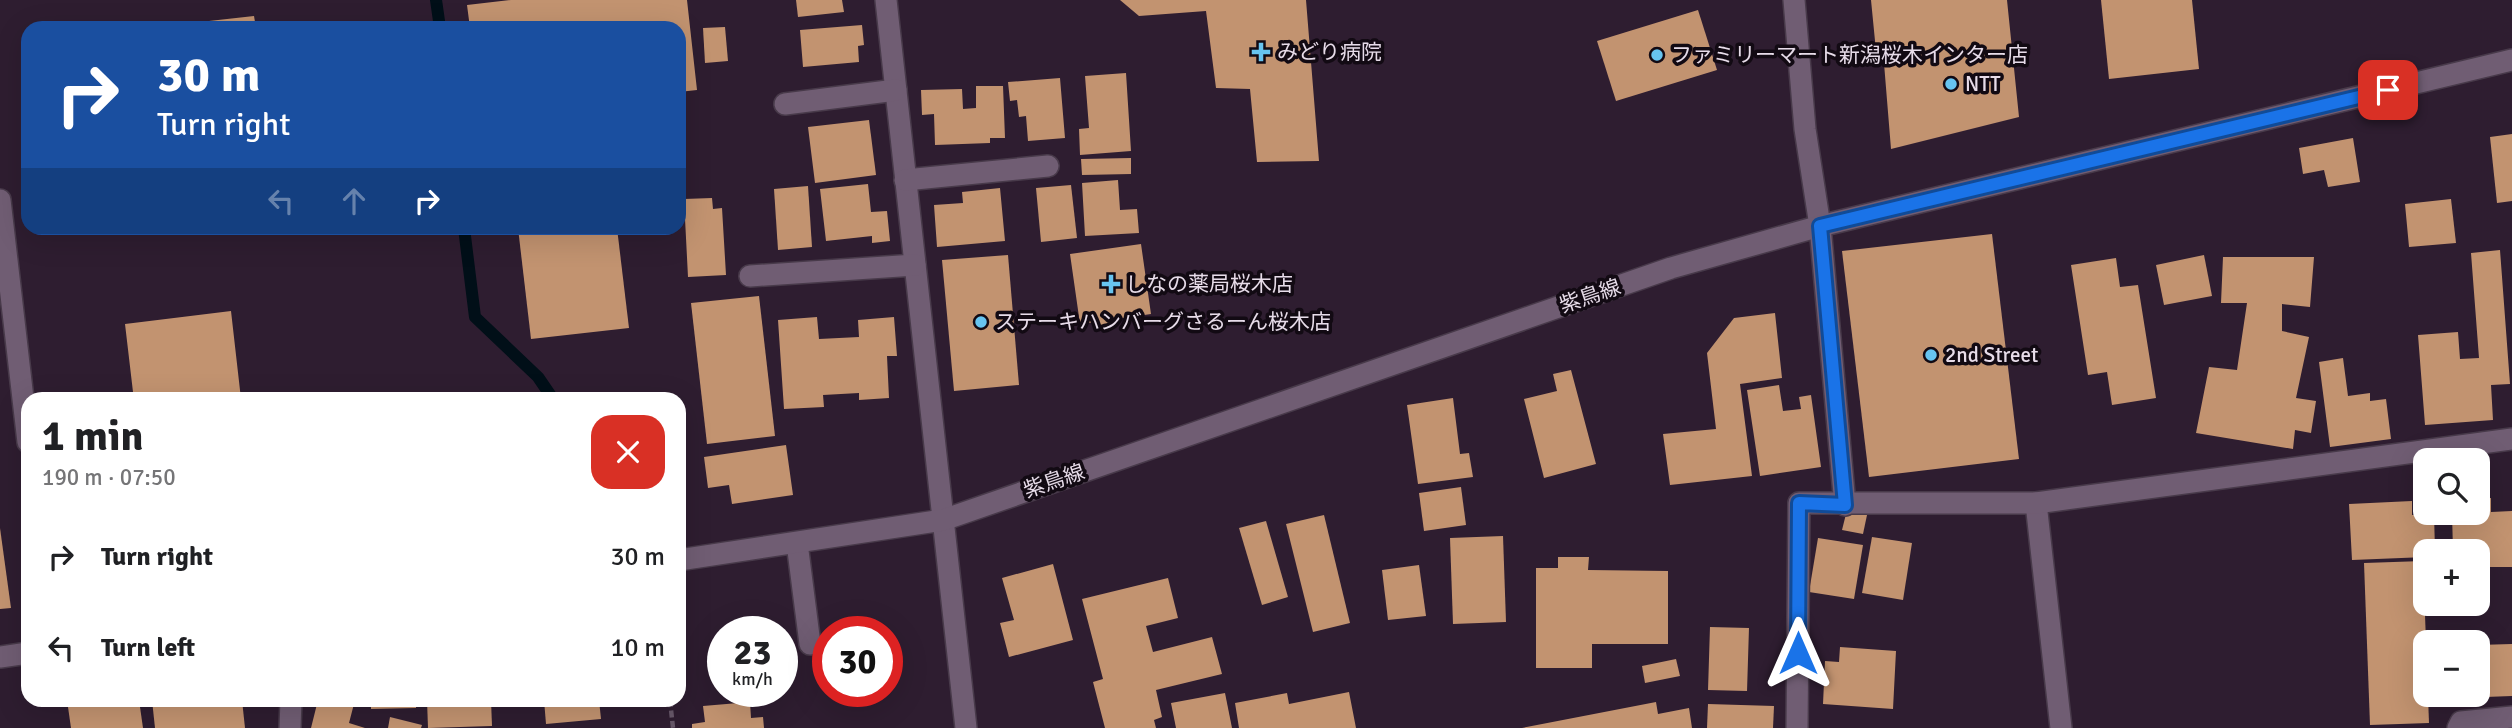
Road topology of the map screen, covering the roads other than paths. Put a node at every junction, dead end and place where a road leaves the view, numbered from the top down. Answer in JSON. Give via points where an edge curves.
{"nodes":[{"id":1,"x":886,"y":0,"type":"edge"},
{"id":2,"x":1794,"y":0,"type":"edge"},
{"id":3,"x":2512,"y":60,"type":"edge"},
{"id":4,"x":896,"y":90,"type":"junction"},
{"id":5,"x":785,"y":104,"type":"dead end"},
{"id":6,"x":1048,"y":166,"type":"dead end"},
{"id":7,"x":905,"y":180,"type":"junction"},
{"id":8,"x":0,"y":200,"type":"edge"},
{"id":9,"x":1820,"y":226,"type":"junction"},
{"id":10,"x":915,"y":264,"type":"junction"},
{"id":11,"x":750,"y":276,"type":"dead end"},
{"id":12,"x":22,"y":392,"type":"edge"},
{"id":13,"x":2512,"y":439,"type":"edge"},
{"id":14,"x":2036,"y":503,"type":"junction"},
{"id":15,"x":1845,"y":505,"type":"junction"},
{"id":16,"x":943,"y":520,"type":"junction"},
{"id":17,"x":797,"y":542,"type":"junction"},
{"id":18,"x":686,"y":559,"type":"edge"},
{"id":19,"x":810,"y":644,"type":"dead end"},
{"id":20,"x":21,"y":654,"type":"edge"},
{"id":21,"x":0,"y":657,"type":"edge"},
{"id":22,"x":290,"y":707,"type":"edge"},
{"id":23,"x":2512,"y":717,"type":"edge"},
{"id":24,"x":289,"y":728,"type":"edge"},
{"id":25,"x":966,"y":728,"type":"edge"},
{"id":26,"x":1797,"y":728,"type":"edge"},
{"id":27,"x":2061,"y":728,"type":"edge"},
{"id":28,"x":2458,"y":728,"type":"edge"}],
"edges":[{"from":1,"to":4,"type":"street"},
{"from":2,"to":9,"type":"street","via":[[1805,129]]},
{"from":3,"to":9,"type":"street","name":"紫鳥線"},
{"from":4,"to":5,"type":"street"},
{"from":4,"to":7,"type":"street"},
{"from":6,"to":7,"type":"street"},
{"from":7,"to":10,"type":"street"},
{"from":8,"to":12,"type":"street"},
{"from":9,"to":15,"type":"street"},
{"from":9,"to":16,"type":"street","name":"紫鳥線","via":[[1671,268]]},
{"from":10,"to":11,"type":"street"},
{"from":10,"to":16,"type":"street"},
{"from":13,"to":14,"type":"street"},
{"from":14,"to":15,"type":"street"},
{"from":14,"to":27,"type":"street"},
{"from":15,"to":26,"type":"street","via":[[1799,503]]},
{"from":16,"to":17,"type":"street","name":"紫鳥線"},
{"from":16,"to":25,"type":"street"},
{"from":17,"to":18,"type":"street","name":"紫鳥線"},
{"from":17,"to":19,"type":"street"},
{"from":20,"to":21,"type":"street"},
{"from":22,"to":24,"type":"street"},
{"from":23,"to":28,"type":"street","via":[[2462,722]]}]}
